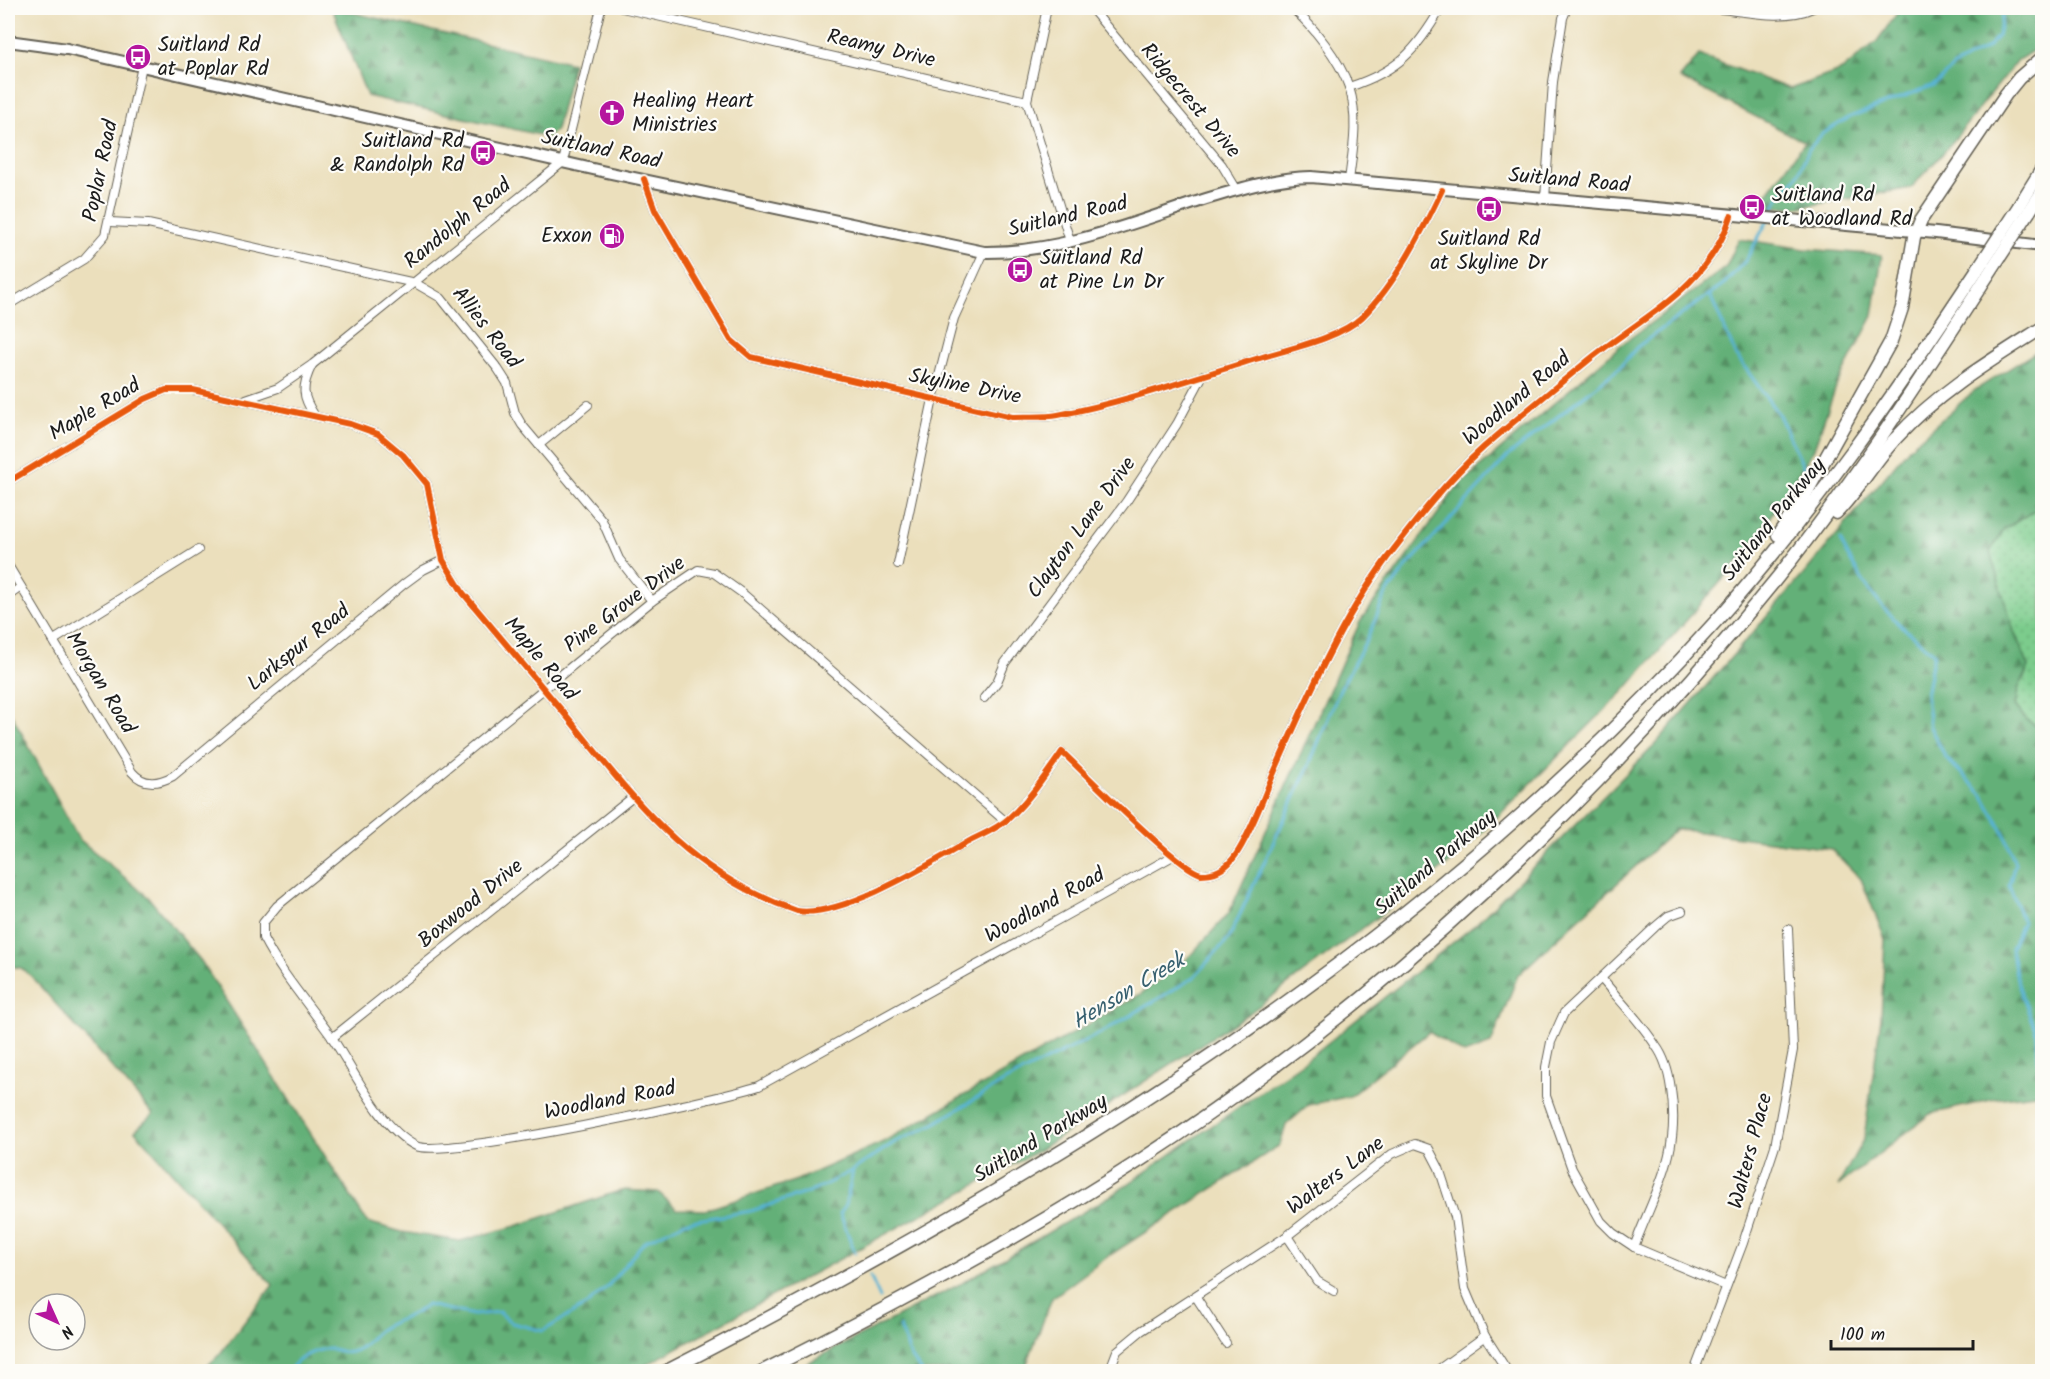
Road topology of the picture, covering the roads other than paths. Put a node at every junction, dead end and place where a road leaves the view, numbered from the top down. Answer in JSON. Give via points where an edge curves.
{"nodes":[{"id":1,"x":601,"y":8,"type":"edge"},
{"id":2,"x":622,"y":8,"type":"edge"},
{"id":3,"x":1047,"y":8,"type":"edge"},
{"id":4,"x":1091,"y":8,"type":"edge"},
{"id":5,"x":1292,"y":8,"type":"edge"},
{"id":6,"x":1441,"y":8,"type":"edge"},
{"id":7,"x":1567,"y":8,"type":"edge"},
{"id":8,"x":1710,"y":8,"type":"edge"},
{"id":9,"x":1813,"y":8,"type":"edge"},
{"id":10,"x":8,"y":41,"type":"edge"},
{"id":11,"x":2043,"y":58,"type":"edge"},
{"id":12,"x":142,"y":66,"type":"junction"},
{"id":13,"x":1349,"y":87,"type":"junction"},
{"id":14,"x":1027,"y":101,"type":"junction"},
{"id":15,"x":562,"y":162,"type":"junction"},
{"id":16,"x":2043,"y":169,"type":"edge"},
{"id":17,"x":644,"y":179,"type":"junction"},
{"id":18,"x":1349,"y":180,"type":"junction"},
{"id":19,"x":1237,"y":190,"type":"junction"},
{"id":20,"x":1442,"y":190,"type":"junction"},
{"id":21,"x":2043,"y":192,"type":"edge"},
{"id":22,"x":1545,"y":199,"type":"junction"},
{"id":23,"x":2024,"y":209,"type":"junction"},
{"id":24,"x":1731,"y":216,"type":"junction"},
{"id":25,"x":110,"y":222,"type":"junction"},
{"id":26,"x":1916,"y":231,"type":"junction"},
{"id":27,"x":1070,"y":241,"type":"junction"},
{"id":28,"x":2043,"y":246,"type":"edge"},
{"id":29,"x":984,"y":252,"type":"junction"},
{"id":30,"x":1982,"y":273,"type":"junction"},
{"id":31,"x":415,"y":283,"type":"junction"},
{"id":32,"x":8,"y":305,"type":"edge"},
{"id":33,"x":2043,"y":328,"type":"edge"},
{"id":34,"x":313,"y":364,"type":"junction"},
{"id":35,"x":1203,"y":375,"type":"junction"},
{"id":36,"x":933,"y":399,"type":"junction"},
{"id":37,"x":244,"y":400,"type":"junction"},
{"id":38,"x":588,"y":405,"type":"dead end"},
{"id":39,"x":315,"y":416,"type":"junction"},
{"id":40,"x":538,"y":445,"type":"junction"},
{"id":41,"x":8,"y":482,"type":"edge"},
{"id":42,"x":1803,"y":545,"type":"junction"},
{"id":43,"x":198,"y":550,"type":"dead end"},
{"id":44,"x":443,"y":560,"type":"junction"},
{"id":45,"x":898,"y":564,"type":"dead end"},
{"id":46,"x":8,"y":565,"type":"edge"},
{"id":47,"x":21,"y":587,"type":"junction"},
{"id":48,"x":8,"y":596,"type":"edge"},
{"id":49,"x":652,"y":601,"type":"junction"},
{"id":50,"x":1732,"y":602,"type":"junction"},
{"id":51,"x":54,"y":640,"type":"junction"},
{"id":52,"x":545,"y":690,"type":"junction"},
{"id":53,"x":984,"y":698,"type":"dead end"},
{"id":54,"x":181,"y":769,"type":"joint"},
{"id":55,"x":633,"y":797,"type":"junction"},
{"id":56,"x":1005,"y":821,"type":"junction"},
{"id":57,"x":1173,"y":856,"type":"junction"},
{"id":58,"x":318,"y":874,"type":"joint"},
{"id":59,"x":1682,"y":911,"type":"dead end"},
{"id":60,"x":1788,"y":929,"type":"dead end"},
{"id":61,"x":1601,"y":978,"type":"junction"},
{"id":62,"x":332,"y":1038,"type":"junction"},
{"id":63,"x":1287,"y":1236,"type":"junction"},
{"id":64,"x":1634,"y":1247,"type":"junction"},
{"id":65,"x":1726,"y":1286,"type":"junction"},
{"id":66,"x":1334,"y":1291,"type":"dead end"},
{"id":67,"x":1196,"y":1297,"type":"junction"},
{"id":68,"x":1485,"y":1336,"type":"junction"},
{"id":69,"x":1226,"y":1342,"type":"dead end"},
{"id":70,"x":665,"y":1371,"type":"edge"},
{"id":71,"x":761,"y":1371,"type":"edge"},
{"id":72,"x":1109,"y":1371,"type":"edge"},
{"id":73,"x":1435,"y":1371,"type":"edge"},
{"id":74,"x":1508,"y":1371,"type":"edge"},
{"id":75,"x":1694,"y":1371,"type":"edge"}],
"edges":[{"from":1,"to":15,"type":"street"},
{"from":2,"to":14,"type":"street","name":"Reamy Drive"},
{"from":3,"to":14,"type":"street"},
{"from":4,"to":19,"type":"street","name":"Ridgecrest Drive","via":[[1222,165]]},
{"from":5,"to":13,"type":"street","via":[[1324,45]]},
{"from":6,"to":13,"type":"street","via":[[1425,35],[1402,61],[1383,74]]},
{"from":7,"to":22,"type":"street","via":[[1553,82]]},
{"from":8,"to":9,"type":"street","via":[[1782,14]]},
{"from":10,"to":12,"type":"main road","name":"Suitland Road"},
{"from":11,"to":26,"type":"highway","via":[[2006,94]]},
{"from":12,"to":15,"type":"main road","name":"Suitland Road"},
{"from":12,"to":25,"type":"street","name":"Poplar Road"},
{"from":13,"to":18,"type":"street","via":[[1354,137]]},
{"from":14,"to":27,"type":"street"},
{"from":15,"to":17,"type":"main road","name":"Suitland Road"},
{"from":15,"to":31,"type":"street","name":"Randolph Road"},
{"from":16,"to":23,"type":"highway","name":"Suitland Parkway"},
{"from":17,"to":29,"type":"main road","name":"Suitland Road"},
{"from":17,"to":36,"type":"street","name":"Skyline Drive","via":[[655,210],[731,340],[741,350],[761,359]]},
{"from":18,"to":19,"type":"main road","name":"Suitland Road","via":[[1294,177]]},
{"from":18,"to":20,"type":"main road","name":"Suitland Road"},
{"from":19,"to":27,"type":"main road","name":"Suitland Road"},
{"from":20,"to":22,"type":"main road","name":"Suitland Road"},
{"from":20,"to":35,"type":"street","name":"Skyline Drive","via":[[1427,223],[1362,317],[1349,327]]},
{"from":21,"to":23,"type":"highway","name":"Suitland Parkway"},
{"from":22,"to":24,"type":"main road","name":"Suitland Road"},
{"from":23,"to":30,"type":"highway","name":"Suitland Parkway","bridge":true},
{"from":24,"to":26,"type":"main road","name":"Suitland Road"},
{"from":24,"to":57,"type":"street","name":"Woodland Road","via":[[1724,240],[1696,278],[1591,358],[1484,448],[1434,497],[1406,533],[1347,620],[1244,842],[1231,860],[1213,873],[1200,874]]},
{"from":25,"to":31,"type":"street","name":"Allies Road","via":[[148,224]]},
{"from":25,"to":32,"type":"street","name":"Poplar Road","via":[[105,235],[84,258]]},
{"from":26,"to":28,"type":"main road","name":"Suitland Road"},
{"from":26,"to":50,"type":"highway","via":[[1902,308],[1886,352],[1798,507]]},
{"from":27,"to":29,"type":"main road","name":"Suitland Road","via":[[1024,251]]},
{"from":29,"to":36,"type":"street","via":[[954,318]]},
{"from":30,"to":42,"type":"highway","name":"Suitland Parkway","via":[[1884,434]]},
{"from":30,"to":50,"type":"highway","name":"Suitland Parkway","via":[[1801,520]]},
{"from":31,"to":34,"type":"street","name":"Randolph Road"},
{"from":31,"to":40,"type":"street","name":"Allies Road","via":[[441,298],[498,369],[507,383],[515,414]]},
{"from":33,"to":42,"type":"highway","via":[[1969,375],[1921,413],[1885,450],[1842,507]]},
{"from":34,"to":37,"type":"street","name":"Randolph Road","via":[[278,388]]},
{"from":34,"to":39,"type":"street","via":[[303,392]]},
{"from":35,"to":36,"type":"street","name":"Skyline Drive","via":[[1056,416],[1012,417]]},
{"from":35,"to":53,"type":"street","name":"Clayton Lane Drive","via":[[1177,424],[1126,502],[1005,663]]},
{"from":36,"to":45,"type":"street"},
{"from":37,"to":39,"type":"street","name":"Maple Road"},
{"from":37,"to":41,"type":"street","name":"Maple Road","via":[[193,390],[166,390]]},
{"from":38,"to":40,"type":"street"},
{"from":39,"to":44,"type":"street","name":"Maple Road","via":[[378,434],[418,470],[427,484]]},
{"from":40,"to":49,"type":"street","name":"Allies Road","via":[[602,520],[620,559]]},
{"from":42,"to":71,"type":"highway","name":"Suitland Parkway","via":[[1706,663],[1580,798],[1420,948],[1313,1036],[1201,1119],[1076,1201],[957,1269]]},
{"from":43,"to":51,"type":"street"},
{"from":44,"to":52,"type":"street","name":"Maple Road","via":[[463,593]]},
{"from":44,"to":54,"type":"street","name":"Larkspur Road","via":[[404,584]]},
{"from":46,"to":47,"type":"street","name":"Morgan Road"},
{"from":47,"to":48,"type":"street"},
{"from":47,"to":51,"type":"street","name":"Morgan Road"},
{"from":49,"to":52,"type":"street","name":"Pine Grove Drive"},
{"from":49,"to":56,"type":"street","name":"Pine Grove Drive","via":[[698,570],[714,573]]},
{"from":50,"to":70,"type":"highway","name":"Suitland Parkway","via":[[1627,715],[1529,810],[1423,901],[1296,997],[1031,1169],[872,1261]]},
{"from":51,"to":54,"type":"street","name":"Morgan Road","via":[[135,775],[152,783],[166,780]]},
{"from":52,"to":55,"type":"street","name":"Maple Road"},
{"from":52,"to":58,"type":"street","name":"Pine Grove Drive"},
{"from":55,"to":56,"type":"street","name":"Maple Road","via":[[671,838],[725,878],[780,905],[807,912],[881,889]]},
{"from":55,"to":62,"type":"street","name":"Boxwood Drive"},
{"from":56,"to":57,"type":"street","name":"Maple Road","via":[[1062,752]]},
{"from":57,"to":62,"type":"street","name":"Woodland Road","via":[[776,1077],[730,1095],[437,1150],[410,1142],[378,1110]]},
{"from":58,"to":62,"type":"street","name":"Woodland Road","via":[[267,916],[263,938]]},
{"from":59,"to":61,"type":"street","via":[[1654,927]]},
{"from":60,"to":65,"type":"street","name":"Walters Place","via":[[1793,1050],[1775,1146]]},
{"from":61,"to":64,"type":"street","via":[[1658,1047],[1670,1079],[1674,1106],[1673,1145],[1668,1163]]},
{"from":61,"to":64,"type":"street","via":[[1564,1013],[1556,1030],[1546,1067],[1546,1095],[1588,1202],[1613,1233]]},
{"from":63,"to":66,"type":"street","via":[[1317,1281]]},
{"from":63,"to":67,"type":"street","name":"Walters Lane"},
{"from":63,"to":68,"type":"street","name":"Walters Lane","via":[[1392,1154],[1415,1144],[1423,1145],[1437,1162],[1455,1217],[1465,1289]]},
{"from":64,"to":65,"type":"street"},
{"from":65,"to":75,"type":"street","name":"Walters Place"},
{"from":67,"to":69,"type":"street"},
{"from":67,"to":72,"type":"street","name":"Walters Lane","via":[[1127,1342]]},
{"from":68,"to":73,"type":"street"},
{"from":68,"to":74,"type":"street","name":"Walters Lane"}]}
